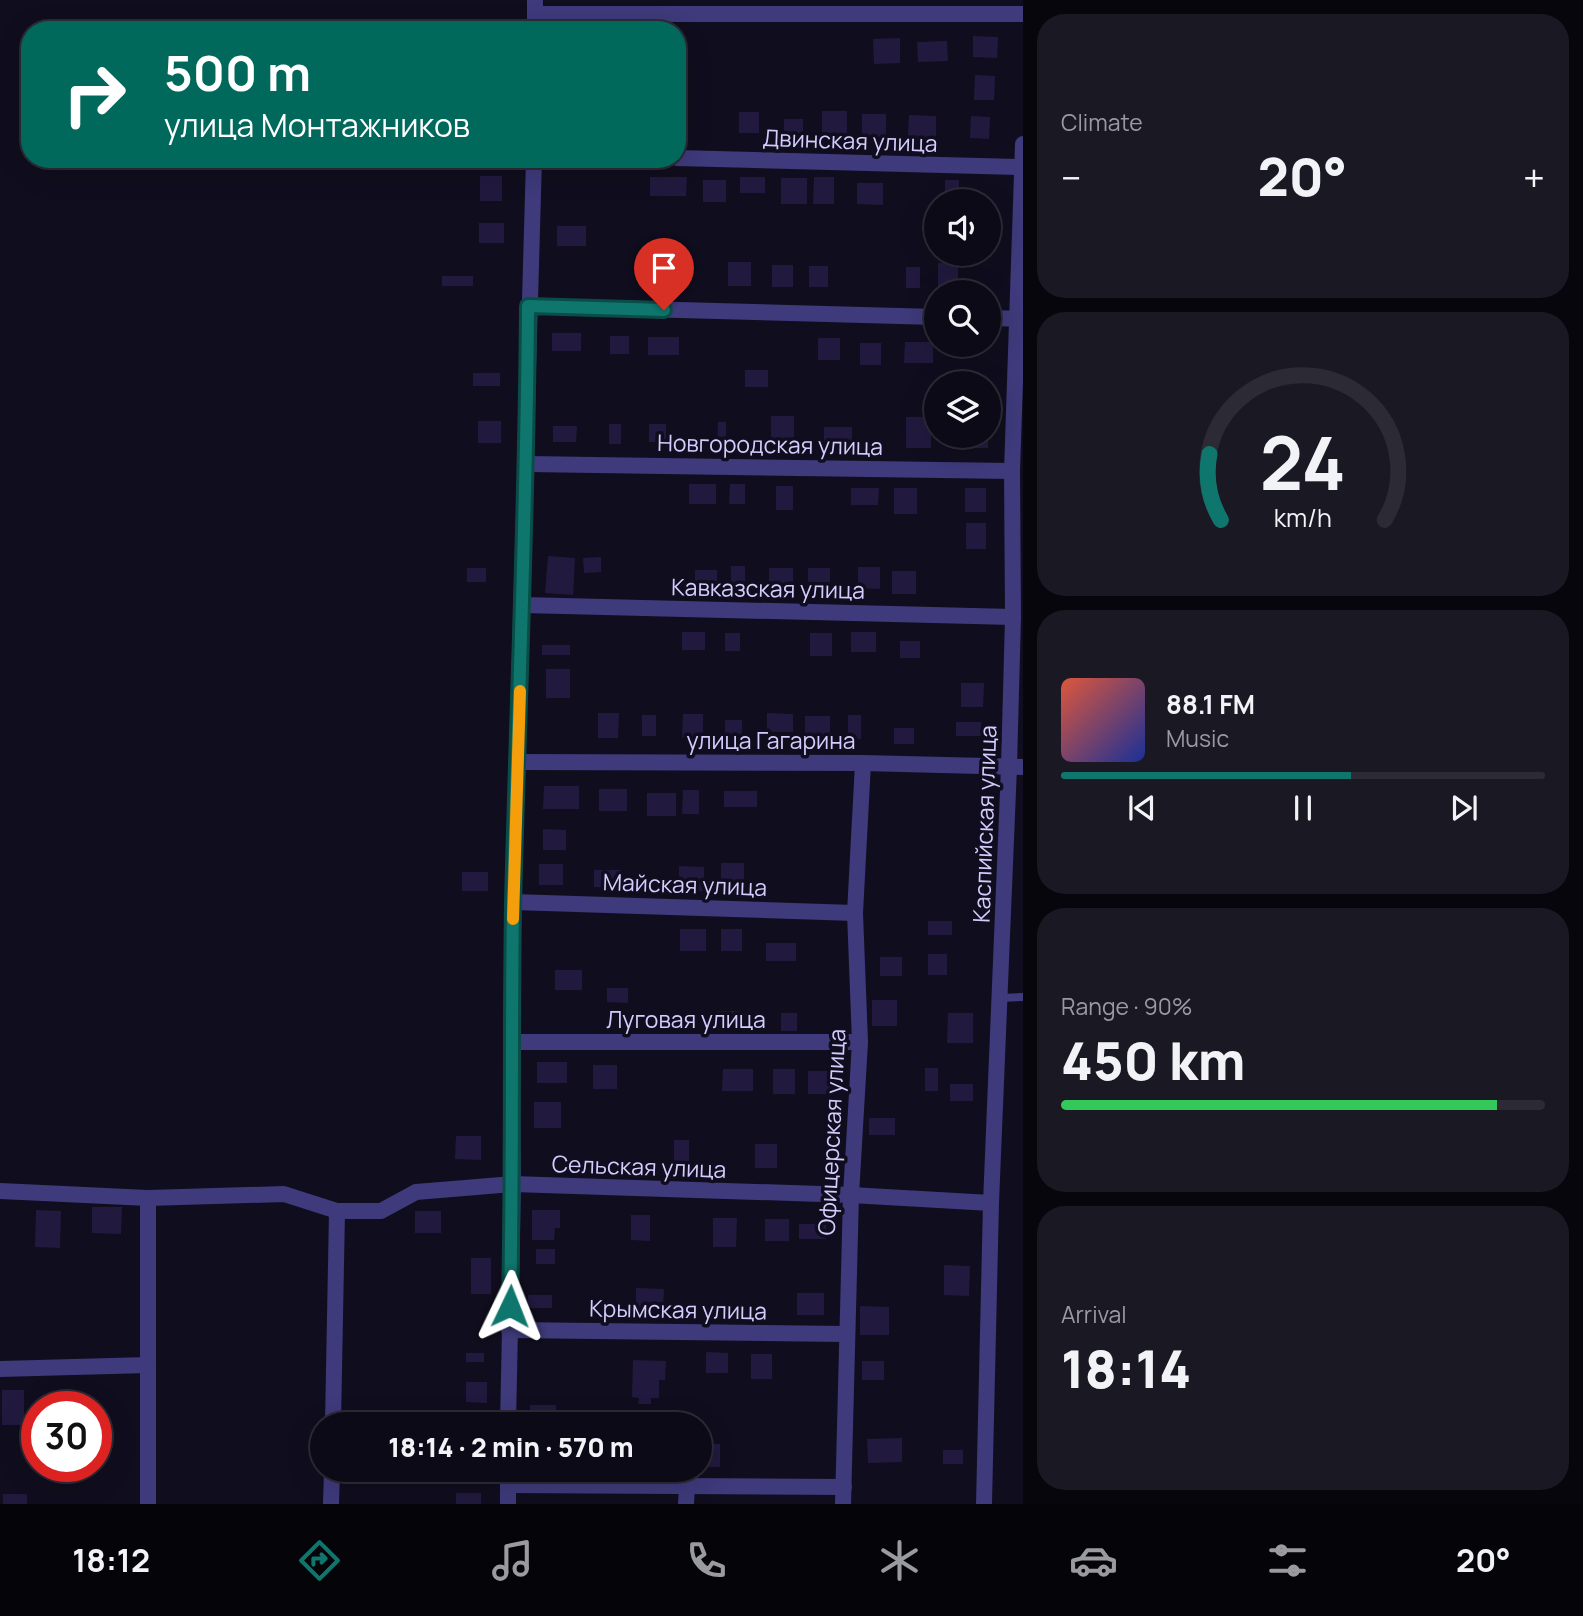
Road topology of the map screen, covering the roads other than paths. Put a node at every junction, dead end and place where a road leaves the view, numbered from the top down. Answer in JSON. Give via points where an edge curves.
{"nodes":[{"id":1,"x":1023,"y":14,"type":"edge"},
{"id":2,"x":535,"y":15,"type":"edge"},
{"id":3,"x":1023,"y":144,"type":"edge"},
{"id":4,"x":686,"y":158,"type":"edge"},
{"id":5,"x":1022,"y":167,"type":"edge"},
{"id":6,"x":534,"y":168,"type":"edge"},
{"id":7,"x":528,"y":306,"type":"junction"},
{"id":8,"x":924,"y":317,"type":"edge"},
{"id":9,"x":1001,"y":318,"type":"edge"},
{"id":10,"x":1020,"y":319,"type":"edge"},
{"id":11,"x":527,"y":464,"type":"junction"},
{"id":12,"x":1012,"y":471,"type":"junction"},
{"id":13,"x":523,"y":605,"type":"junction"},
{"id":14,"x":1013,"y":617,"type":"junction"},
{"id":15,"x":518,"y":762,"type":"junction"},
{"id":16,"x":863,"y":763,"type":"junction"},
{"id":17,"x":1016,"y":767,"type":"edge"},
{"id":18,"x":513,"y":902,"type":"junction"},
{"id":19,"x":855,"y":913,"type":"junction"},
{"id":20,"x":1023,"y":997,"type":"edge"},
{"id":21,"x":1001,"y":998,"type":"junction"},
{"id":22,"x":511,"y":1042,"type":"junction"},
{"id":23,"x":860,"y":1042,"type":"junction"},
{"id":24,"x":513,"y":1184,"type":"junction"},
{"id":25,"x":0,"y":1191,"type":"edge"},
{"id":26,"x":851,"y":1195,"type":"junction"},
{"id":27,"x":148,"y":1198,"type":"junction"},
{"id":28,"x":991,"y":1203,"type":"junction"},
{"id":29,"x":337,"y":1211,"type":"junction"},
{"id":30,"x":509,"y":1330,"type":"junction"},
{"id":31,"x":846,"y":1334,"type":"junction"},
{"id":32,"x":148,"y":1365,"type":"junction"},
{"id":33,"x":0,"y":1369,"type":"edge"},
{"id":34,"x":333,"y":1412,"type":"edge"},
{"id":35,"x":508,"y":1412,"type":"edge"},
{"id":36,"x":332,"y":1482,"type":"edge"},
{"id":37,"x":508,"y":1482,"type":"edge"},
{"id":38,"x":598,"y":1482,"type":"edge"},
{"id":39,"x":687,"y":1486,"type":"junction"},
{"id":40,"x":844,"y":1496,"type":"edge"},
{"id":41,"x":148,"y":1504,"type":"edge"},
{"id":42,"x":331,"y":1504,"type":"edge"},
{"id":43,"x":508,"y":1504,"type":"edge"},
{"id":44,"x":686,"y":1504,"type":"edge"},
{"id":45,"x":984,"y":1504,"type":"edge"}],
"edges":[{"from":1,"to":2,"type":"street"},
{"from":3,"to":5,"type":"street","name":"Каспийская улица"},
{"from":4,"to":5,"type":"street","name":"Двинская улица"},
{"from":5,"to":10,"type":"street","name":"Каспийская улица"},
{"from":6,"to":7,"type":"street"},
{"from":7,"to":8,"type":"street"},
{"from":7,"to":11,"type":"street"},
{"from":9,"to":10,"type":"street"},
{"from":10,"to":12,"type":"street","name":"Каспийская улица"},
{"from":11,"to":12,"type":"street","name":"Новгородская улица"},
{"from":11,"to":13,"type":"street"},
{"from":12,"to":14,"type":"street","name":"Каспийская улица"},
{"from":13,"to":14,"type":"street","name":"Кавказская улица"},
{"from":13,"to":15,"type":"street"},
{"from":14,"to":17,"type":"street","name":"Каспийская улица"},
{"from":15,"to":16,"type":"street","name":"улица Гагарина"},
{"from":15,"to":18,"type":"street"},
{"from":16,"to":17,"type":"street","name":"улица Гагарина"},
{"from":16,"to":19,"type":"street","name":"Офицерская улица"},
{"from":17,"to":21,"type":"street","name":"Каспийская улица"},
{"from":18,"to":19,"type":"street","name":"Майская улица"},
{"from":18,"to":22,"type":"street"},
{"from":19,"to":23,"type":"street","name":"Офицерская улица"},
{"from":20,"to":21,"type":"lane"},
{"from":21,"to":28,"type":"street","name":"Каспийская улица"},
{"from":22,"to":23,"type":"street","name":"Луговая улица"},
{"from":22,"to":24,"type":"street"},
{"from":23,"to":26,"type":"street","name":"Офицерская улица"},
{"from":24,"to":26,"type":"street","name":"Сельская улица"},
{"from":24,"to":29,"type":"street","name":"Сельская улица","via":[[416,1192],[381,1211]]},
{"from":24,"to":30,"type":"street"},
{"from":25,"to":27,"type":"street","name":"Сельская улица"},
{"from":26,"to":28,"type":"street","name":"Сельская улица"},
{"from":26,"to":31,"type":"street","name":"Офицерская улица"},
{"from":27,"to":29,"type":"street","name":"Сельская улица","via":[[284,1194]]},
{"from":27,"to":32,"type":"street"},
{"from":28,"to":45,"type":"street","name":"Каспийская улица"},
{"from":29,"to":34,"type":"street"},
{"from":30,"to":31,"type":"street","name":"Крымская улица"},
{"from":30,"to":35,"type":"street"},
{"from":31,"to":40,"type":"street","name":"Офицерская улица"},
{"from":32,"to":33,"type":"street"},
{"from":32,"to":41,"type":"street"},
{"from":36,"to":42,"type":"street"},
{"from":37,"to":43,"type":"street"},
{"from":38,"to":39,"type":"street"},
{"from":39,"to":40,"type":"street"},
{"from":39,"to":44,"type":"street"}]}
